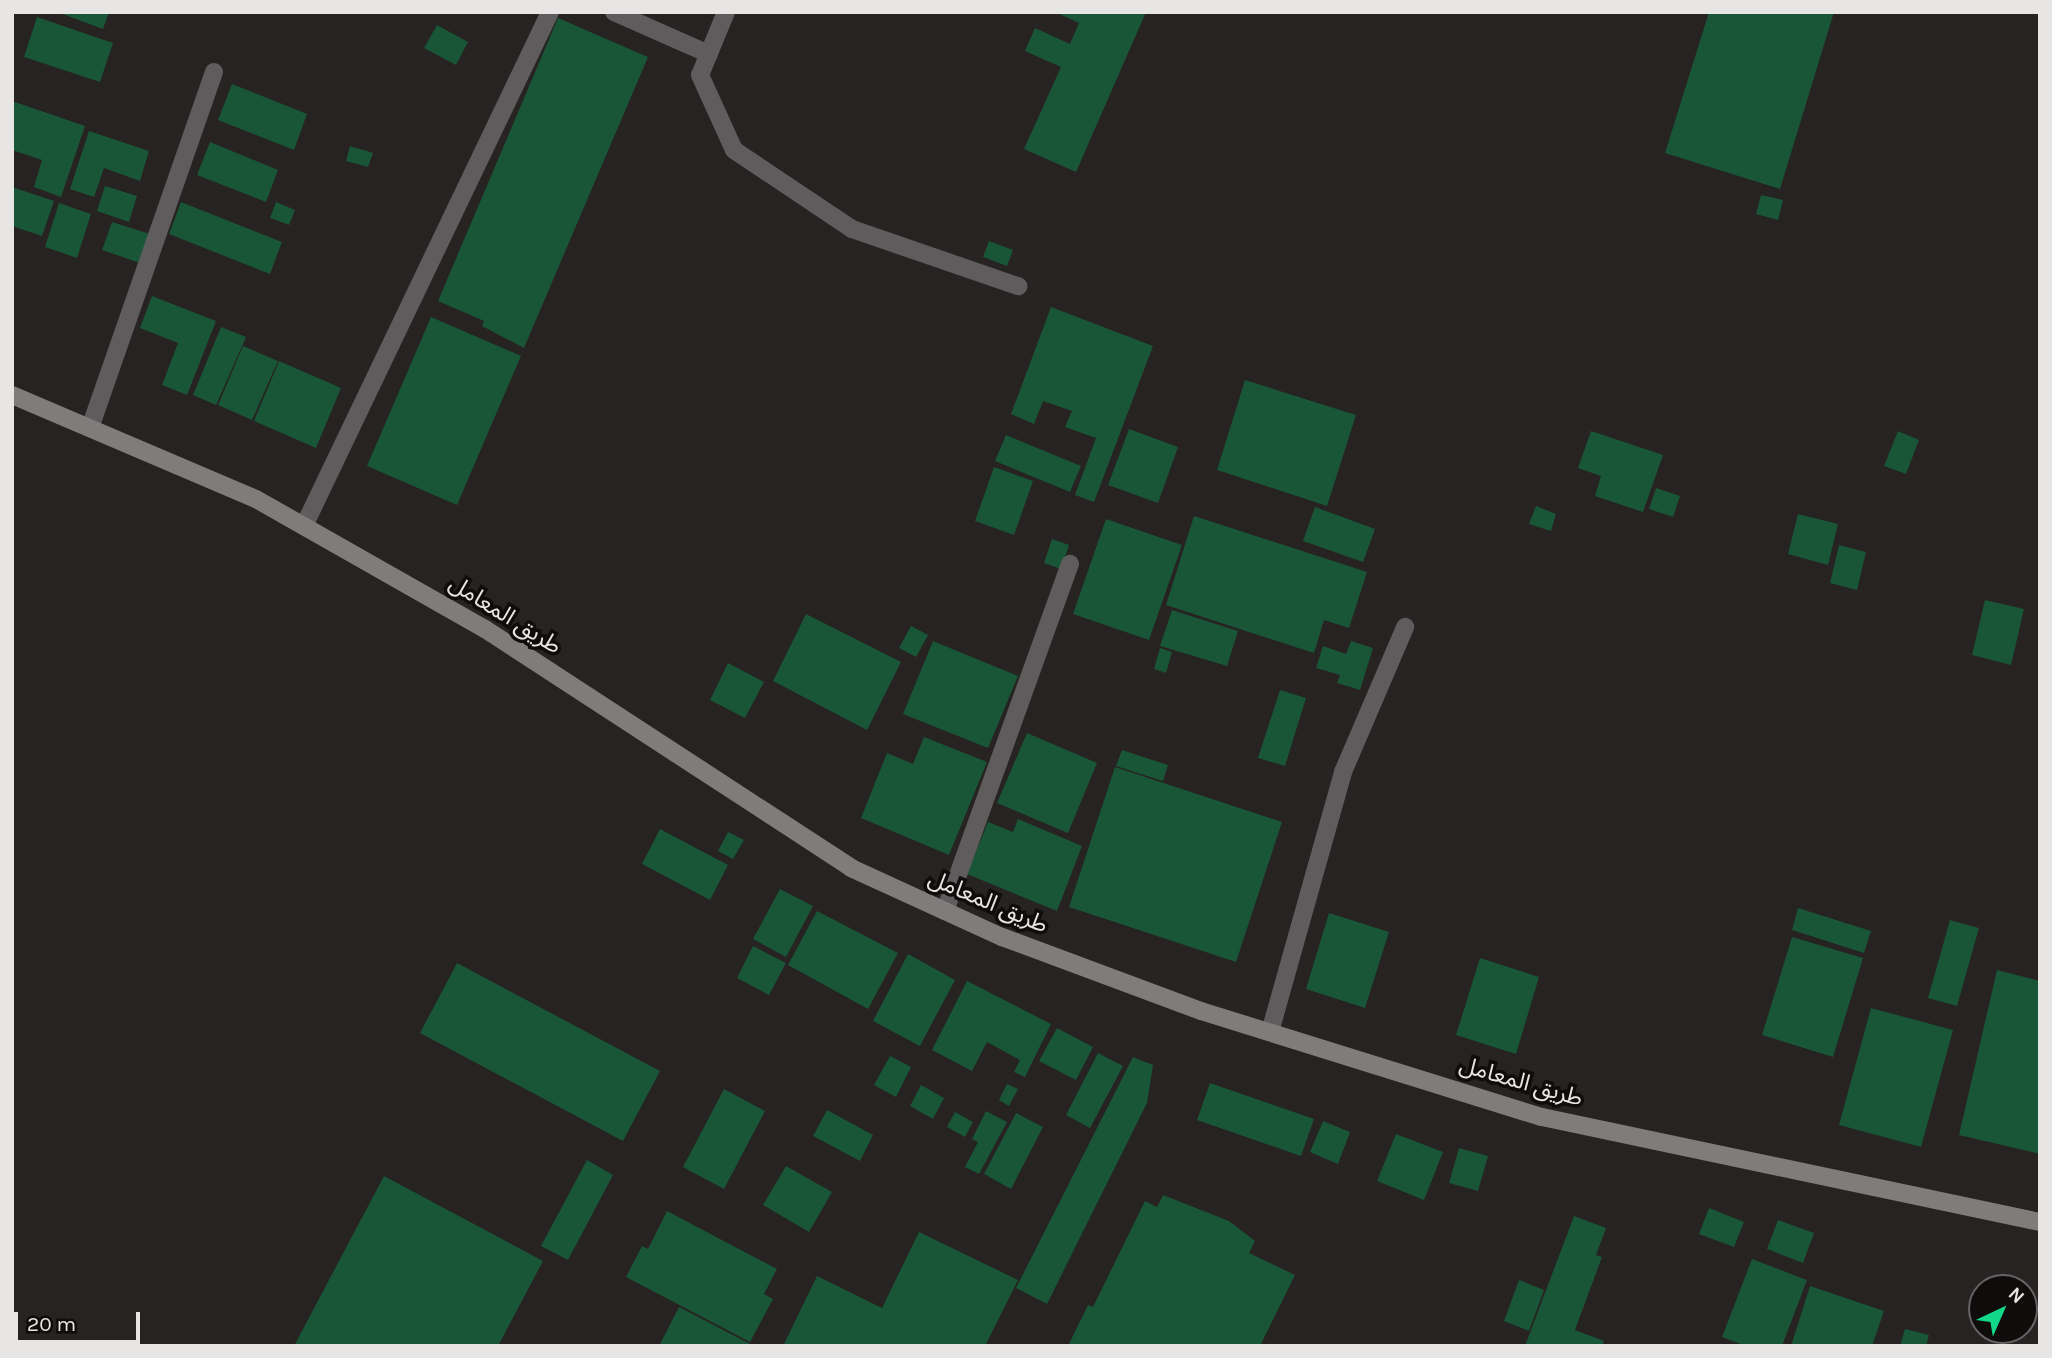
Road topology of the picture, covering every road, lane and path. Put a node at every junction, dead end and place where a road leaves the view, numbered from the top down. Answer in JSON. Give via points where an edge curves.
{"nodes":[{"id":1,"x":550,"y":12,"type":"edge"},
{"id":2,"x":614,"y":12,"type":"edge"},
{"id":3,"x":726,"y":12,"type":"edge"},
{"id":4,"x":709,"y":54,"type":"junction"},
{"id":5,"x":214,"y":72,"type":"dead end"},
{"id":6,"x":1018,"y":286,"type":"dead end"},
{"id":7,"x":12,"y":395,"type":"edge"},
{"id":8,"x":90,"y":428,"type":"junction"},
{"id":9,"x":304,"y":526,"type":"junction"},
{"id":10,"x":1070,"y":564,"type":"dead end"},
{"id":11,"x":1405,"y":626,"type":"dead end"},
{"id":12,"x":945,"y":912,"type":"junction"},
{"id":13,"x":1270,"y":1032,"type":"junction"},
{"id":14,"x":2040,"y":1222,"type":"edge"}],
"edges":[{"from":1,"to":9,"type":"street"},
{"from":2,"to":4,"type":"street"},
{"from":3,"to":4,"type":"street"},
{"from":4,"to":6,"type":"street","via":[[700,75],[734,150],[852,229]]},
{"from":5,"to":8,"type":"street"},
{"from":7,"to":8,"type":"main road","name":"طريق المعامل"},
{"from":8,"to":9,"type":"main road","name":"طريق المعامل","via":[[256,499]]},
{"from":9,"to":12,"type":"main road","name":"طريق المعامل","via":[[485,629],[851,868]]},
{"from":10,"to":12,"type":"street"},
{"from":11,"to":13,"type":"street","via":[[1343,772]]},
{"from":12,"to":13,"type":"main road","name":"طريق المعامل","via":[[1189,1006]]},
{"from":13,"to":14,"type":"main road","name":"طريق المعامل","via":[[1542,1116]]}]}
